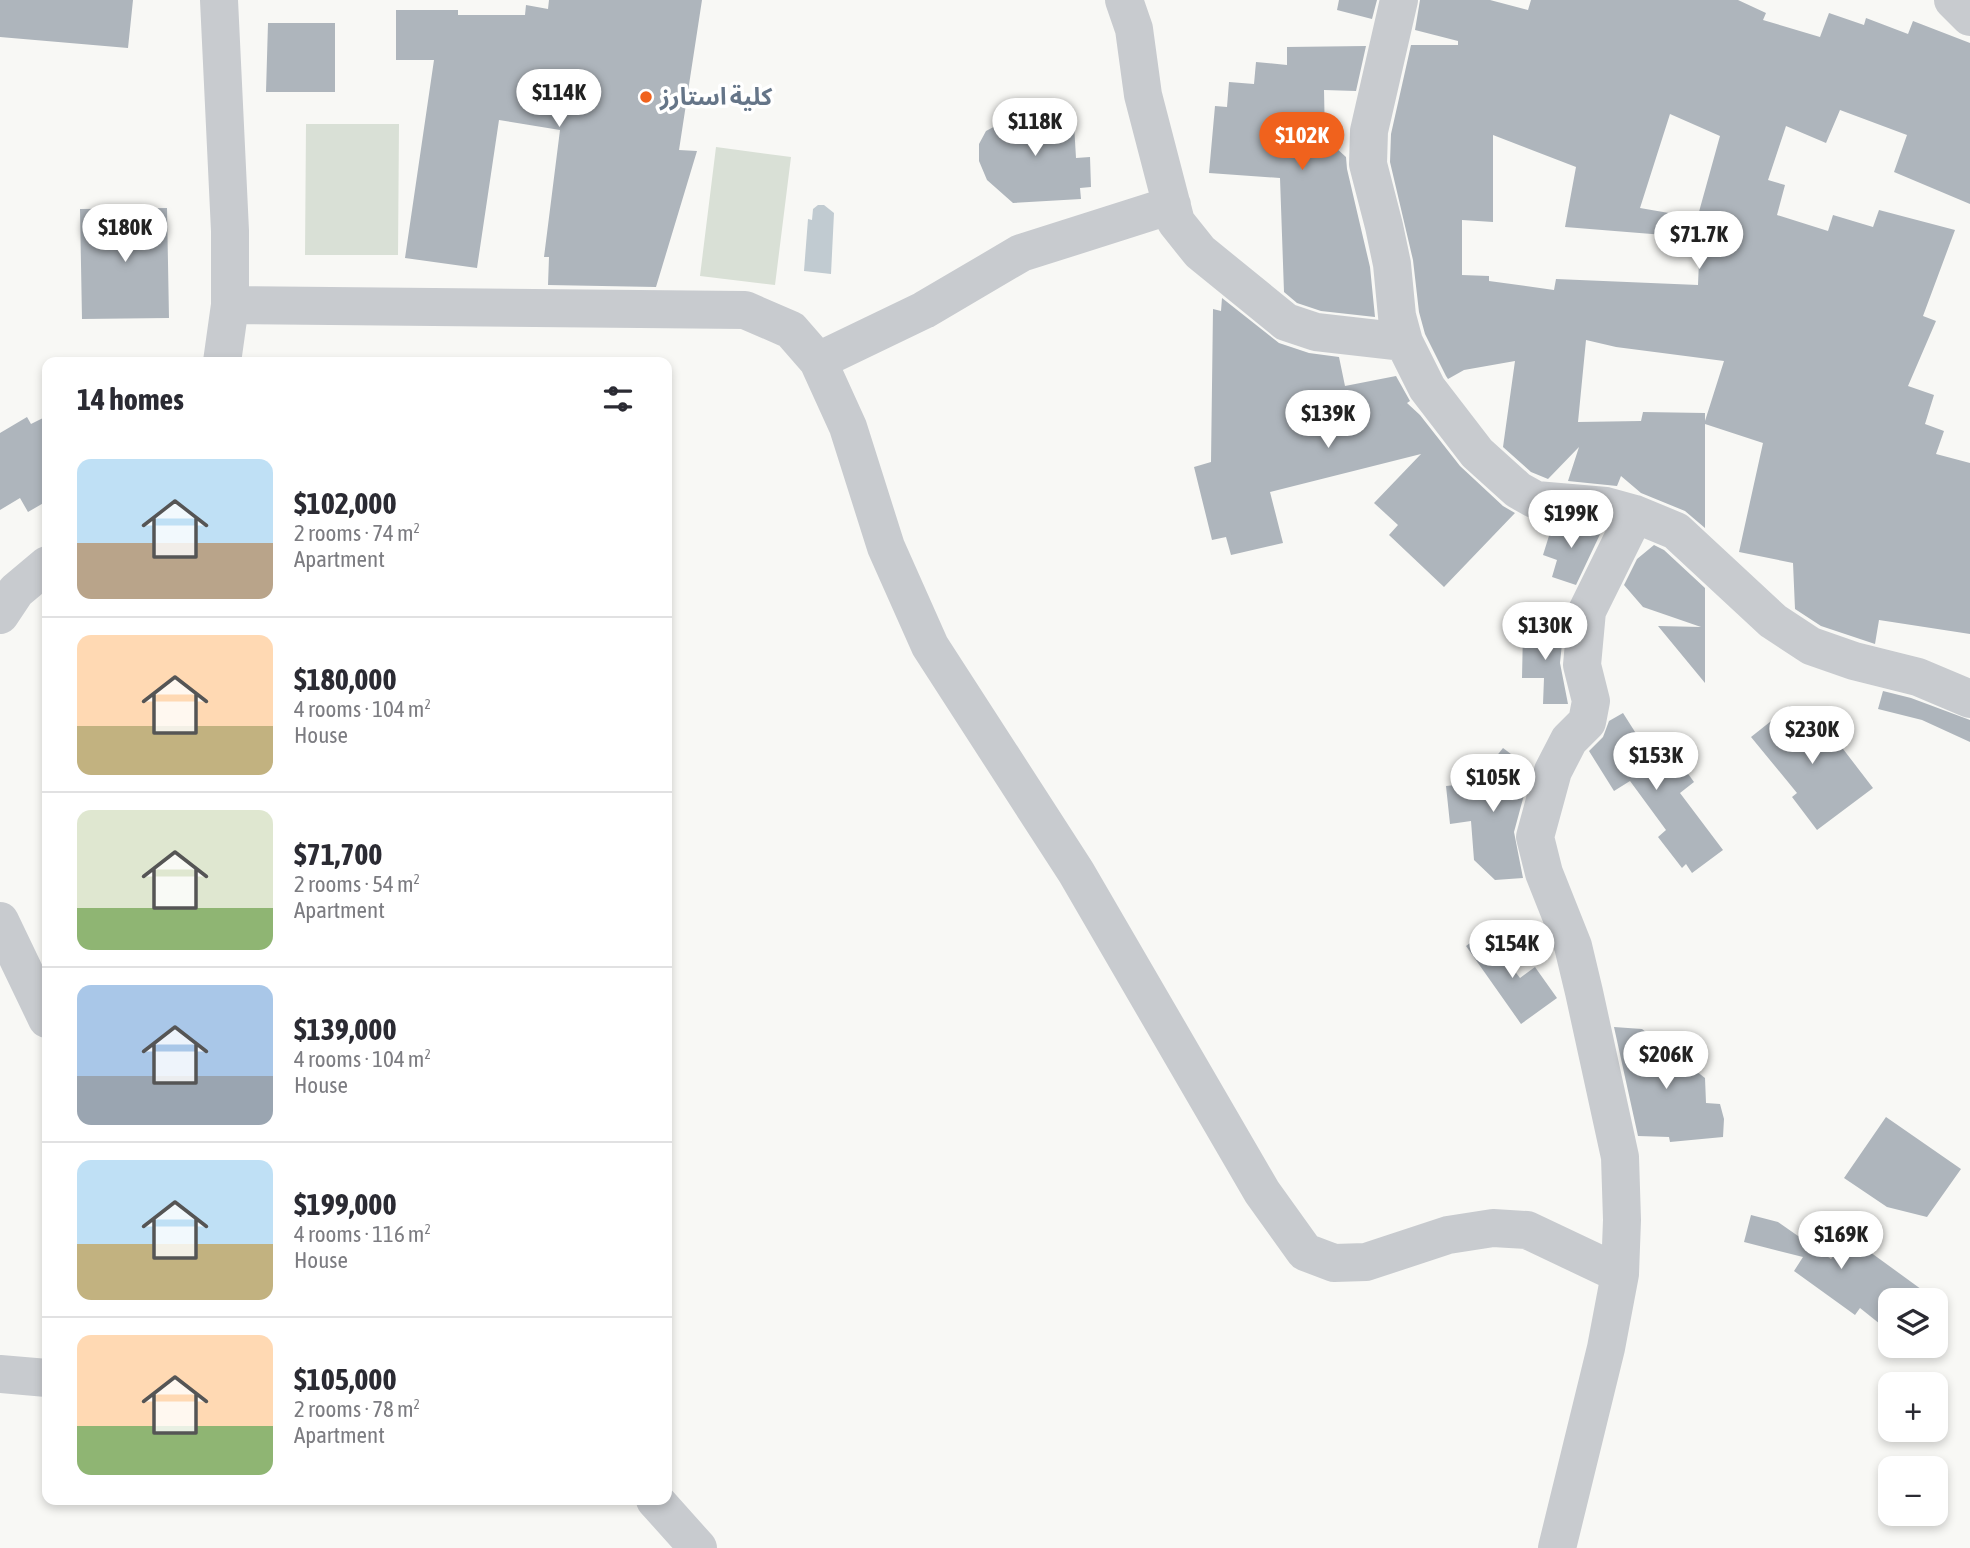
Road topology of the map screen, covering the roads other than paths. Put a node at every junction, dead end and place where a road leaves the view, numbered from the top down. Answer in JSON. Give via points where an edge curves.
{"nodes":[{"id":1,"x":219,"y":0,"type":"edge"},
{"id":2,"x":1124,"y":0,"type":"edge"},
{"id":3,"x":1399,"y":0,"type":"edge"},
{"id":4,"x":1953,"y":0,"type":"edge"},
{"id":5,"x":1970,"y":17,"type":"edge"},
{"id":6,"x":1172,"y":205,"type":"junction"},
{"id":7,"x":230,"y":305,"type":"junction"},
{"id":8,"x":1404,"y":342,"type":"junction"},
{"id":9,"x":223,"y":357,"type":"edge"},
{"id":10,"x":818,"y":360,"type":"junction"},
{"id":11,"x":1635,"y":513,"type":"junction"},
{"id":12,"x":42,"y":569,"type":"edge"},
{"id":13,"x":0,"y":615,"type":"edge"},
{"id":14,"x":1970,"y":699,"type":"edge"},
{"id":15,"x":0,"y":921,"type":"edge"},
{"id":16,"x":42,"y":1009,"type":"edge"},
{"id":17,"x":1620,"y":1274,"type":"junction"},
{"id":18,"x":0,"y":1374,"type":"edge"},
{"id":19,"x":42,"y":1378,"type":"edge"},
{"id":20,"x":659,"y":1505,"type":"edge"},
{"id":21,"x":698,"y":1548,"type":"edge"},
{"id":22,"x":1557,"y":1548,"type":"edge"}],
"edges":[{"from":1,"to":7,"type":"street"},
{"from":2,"to":6,"type":"street"},
{"from":3,"to":8,"type":"street","via":[[1369,131],[1368,164]]},
{"from":4,"to":5,"type":"street"},
{"from":6,"to":8,"type":"street","via":[[1176,222],[1200,252],[1286,321],[1316,332]]},
{"from":6,"to":10,"type":"street","via":[[1021,253],[924,310]]},
{"from":7,"to":9,"type":"street"},
{"from":7,"to":10,"type":"street","via":[[745,310],[791,330]]},
{"from":8,"to":11,"type":"street","via":[[1427,388],[1477,453],[1518,491],[1536,500]]},
{"from":10,"to":17,"type":"street","via":[[848,427],[886,547],[930,646],[1076,872],[1262,1192],[1305,1252],[1334,1263],[1366,1262],[1448,1235],[1493,1228],[1527,1230]]},
{"from":11,"to":14,"type":"street","via":[[1676,531],[1773,621],[1811,646],[1917,677]]},
{"from":11,"to":17,"type":"street","via":[[1587,611],[1582,665],[1591,701],[1587,722],[1569,740],[1553,771],[1535,837],[1573,946],[1620,1157]]},
{"from":12,"to":13,"type":"street","via":[[16,591]]},
{"from":15,"to":16,"type":"street"},
{"from":17,"to":22,"type":"street"},
{"from":18,"to":19,"type":"street"},
{"from":20,"to":21,"type":"street"}]}
